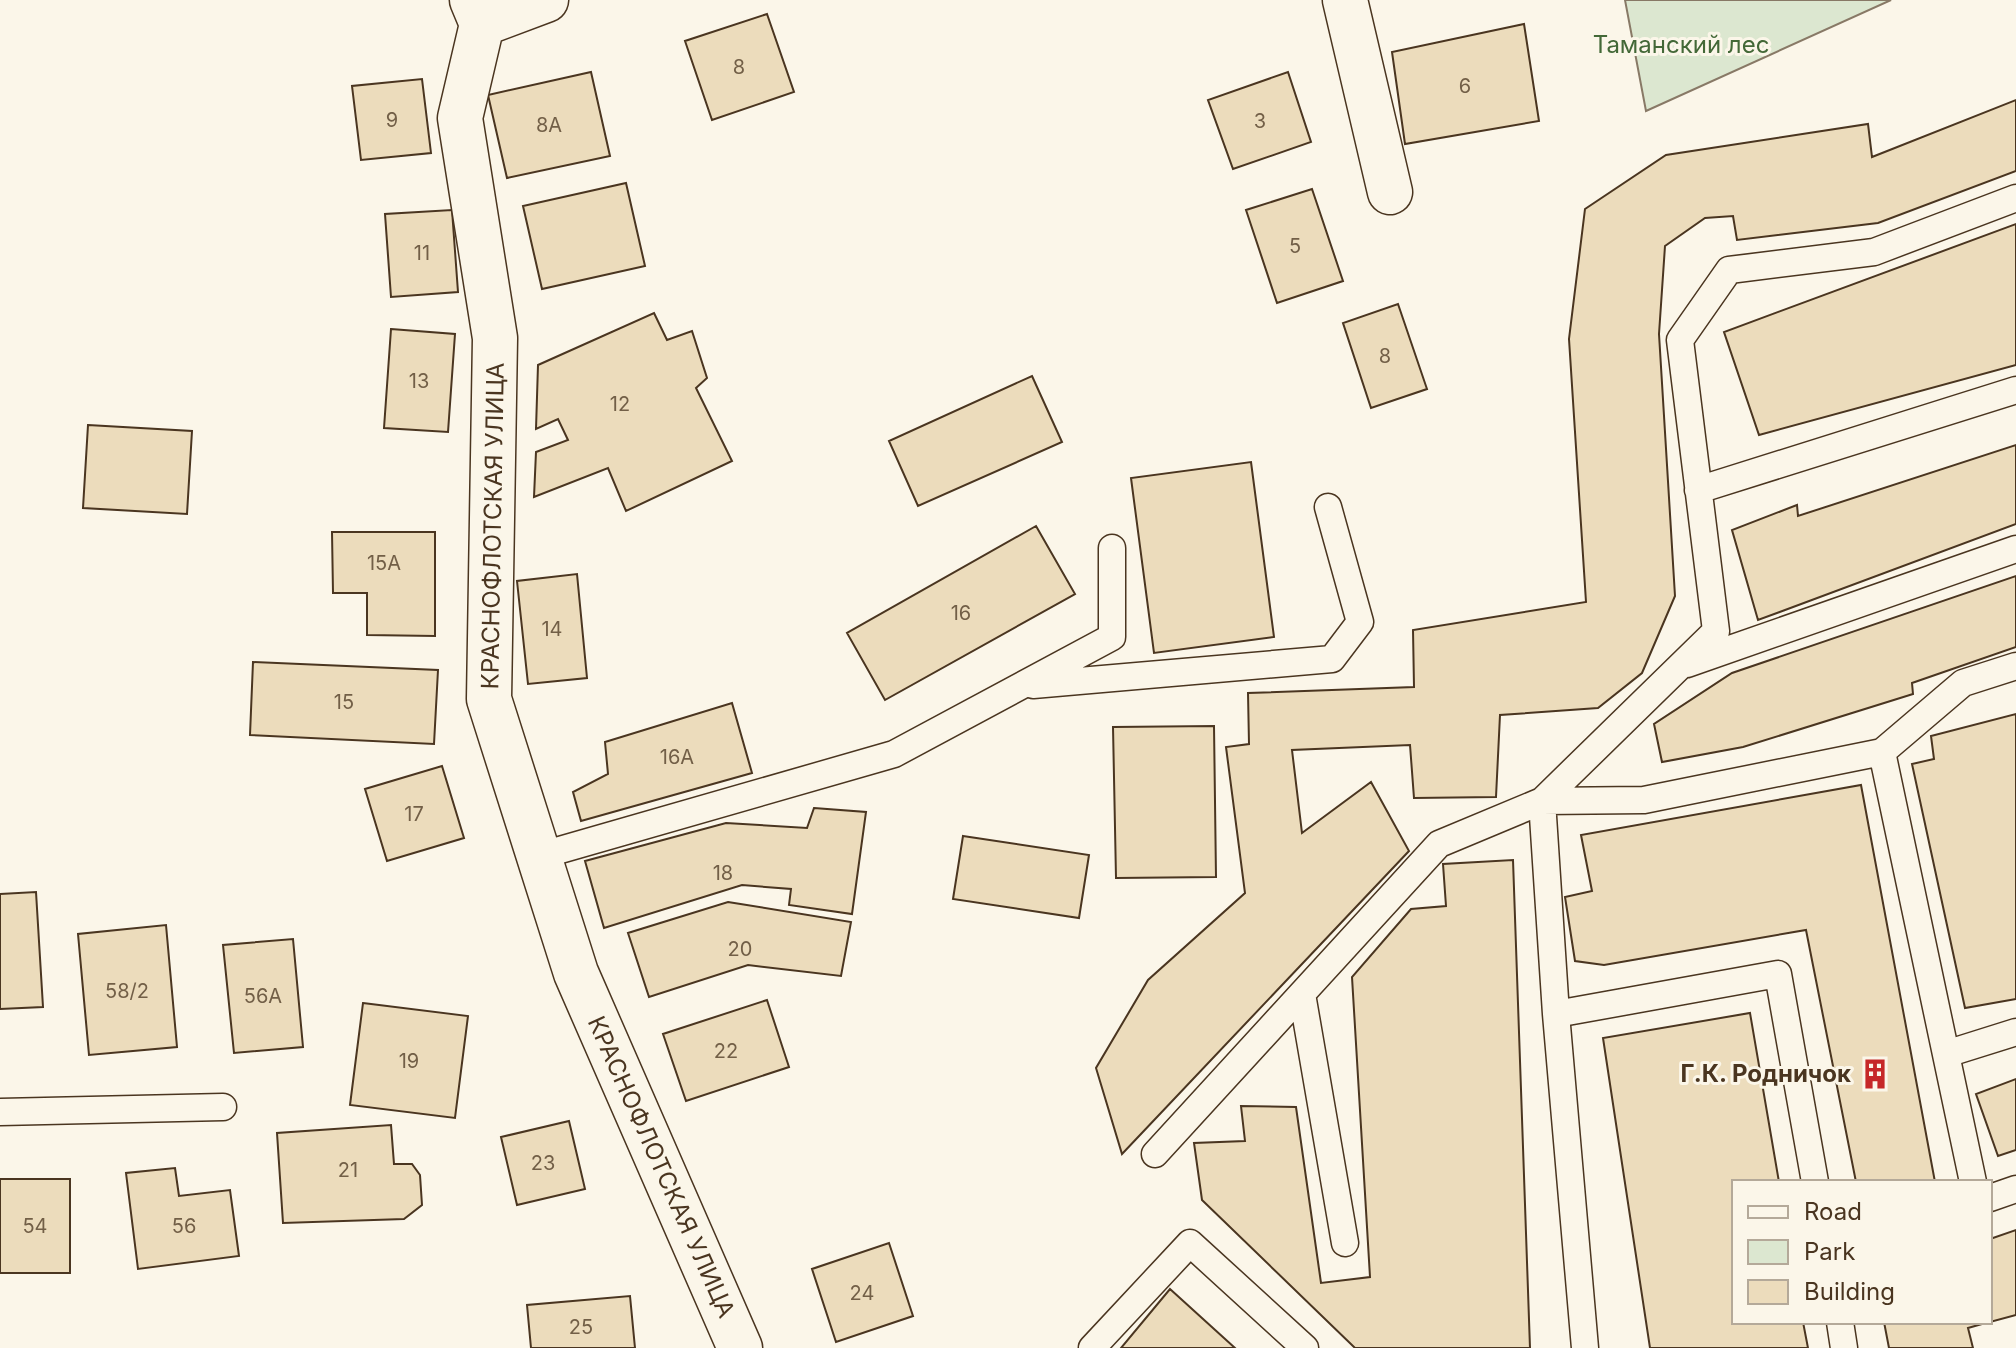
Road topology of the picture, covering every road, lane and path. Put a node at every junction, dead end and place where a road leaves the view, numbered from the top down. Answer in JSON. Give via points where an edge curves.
{"nodes":[{"id":1,"x":546,"y":0,"type":"edge"},
{"id":2,"x":1345,"y":0,"type":"edge"},
{"id":3,"x":477,"y":12,"type":"edge"},
{"id":4,"x":1390,"y":192,"type":"dead end"},
{"id":5,"x":2016,"y":198,"type":"edge"},
{"id":6,"x":2016,"y":390,"type":"edge"},
{"id":7,"x":1698,"y":490,"type":"junction"},
{"id":8,"x":1328,"y":507,"type":"dead end"},
{"id":9,"x":1112,"y":548,"type":"dead end"},
{"id":10,"x":2016,"y":549,"type":"edge"},
{"id":11,"x":1680,"y":666,"type":"junction"},
{"id":12,"x":2016,"y":666,"type":"edge"},
{"id":13,"x":1022,"y":686,"type":"junction"},
{"id":14,"x":1882,"y":752,"type":"junction"},
{"id":15,"x":1542,"y":801,"type":"junction"},
{"id":16,"x":539,"y":856,"type":"junction"},
{"id":17,"x":1302,"y":994,"type":"junction"},
{"id":18,"x":1556,"y":1014,"type":"junction"},
{"id":19,"x":2016,"y":1032,"type":"edge"},
{"id":20,"x":1946,"y":1054,"type":"junction"},
{"id":21,"x":223,"y":1107,"type":"dead end"},
{"id":22,"x":0,"y":1112,"type":"edge"},
{"id":23,"x":1155,"y":1154,"type":"dead end"},
{"id":24,"x":1815,"y":1180,"type":"edge"},
{"id":25,"x":1973,"y":1180,"type":"edge"},
{"id":26,"x":2016,"y":1189,"type":"edge"},
{"id":27,"x":1992,"y":1197,"type":"edge"},
{"id":28,"x":1345,"y":1243,"type":"dead end"},
{"id":29,"x":1840,"y":1324,"type":"edge"},
{"id":30,"x":740,"y":1348,"type":"edge"},
{"id":31,"x":1092,"y":1348,"type":"edge"},
{"id":32,"x":1305,"y":1348,"type":"edge"},
{"id":33,"x":1585,"y":1348,"type":"edge"},
{"id":34,"x":1844,"y":1348,"type":"edge"}],
"edges":[{"from":1,"to":3,"type":"street"},
{"from":2,"to":4,"type":"street"},
{"from":3,"to":16,"type":"street","name":"КРАСНОФЛОТСКАЯ УЛИЦА","via":[[460,118],[495,338],[489,699]]},
{"from":5,"to":7,"type":"lane","via":[[1874,252],[1729,270],[1680,340]]},
{"from":6,"to":7,"type":"lane"},
{"from":7,"to":11,"type":"lane","via":[[1716,631]]},
{"from":8,"to":13,"type":"lane","via":[[1360,622],[1332,659]]},
{"from":9,"to":13,"type":"lane","via":[[1112,637]]},
{"from":10,"to":11,"type":"lane"},
{"from":11,"to":15,"type":"lane"},
{"from":12,"to":14,"type":"lane","via":[[1963,683]]},
{"from":13,"to":16,"type":"lane","via":[[894,754]]},
{"from":14,"to":15,"type":"lane","via":[[1644,800]]},
{"from":14,"to":20,"type":"lane"},
{"from":15,"to":17,"type":"lane","via":[[1439,844]]},
{"from":15,"to":18,"type":"lane"},
{"from":16,"to":30,"type":"street","name":"КРАСНОФЛОТСКАЯ УЛИЦА","via":[[576,973]]},
{"from":17,"to":23,"type":"lane"},
{"from":17,"to":28,"type":"lane"},
{"from":18,"to":24,"type":"lane","via":[[1778,974]]},
{"from":18,"to":33,"type":"lane"},
{"from":19,"to":20,"type":"lane"},
{"from":20,"to":25,"type":"lane"},
{"from":21,"to":22,"type":"lane"},
{"from":26,"to":27,"type":"lane"},
{"from":29,"to":34,"type":"lane"},
{"from":31,"to":32,"type":"lane","via":[[1190,1243]]}]}
